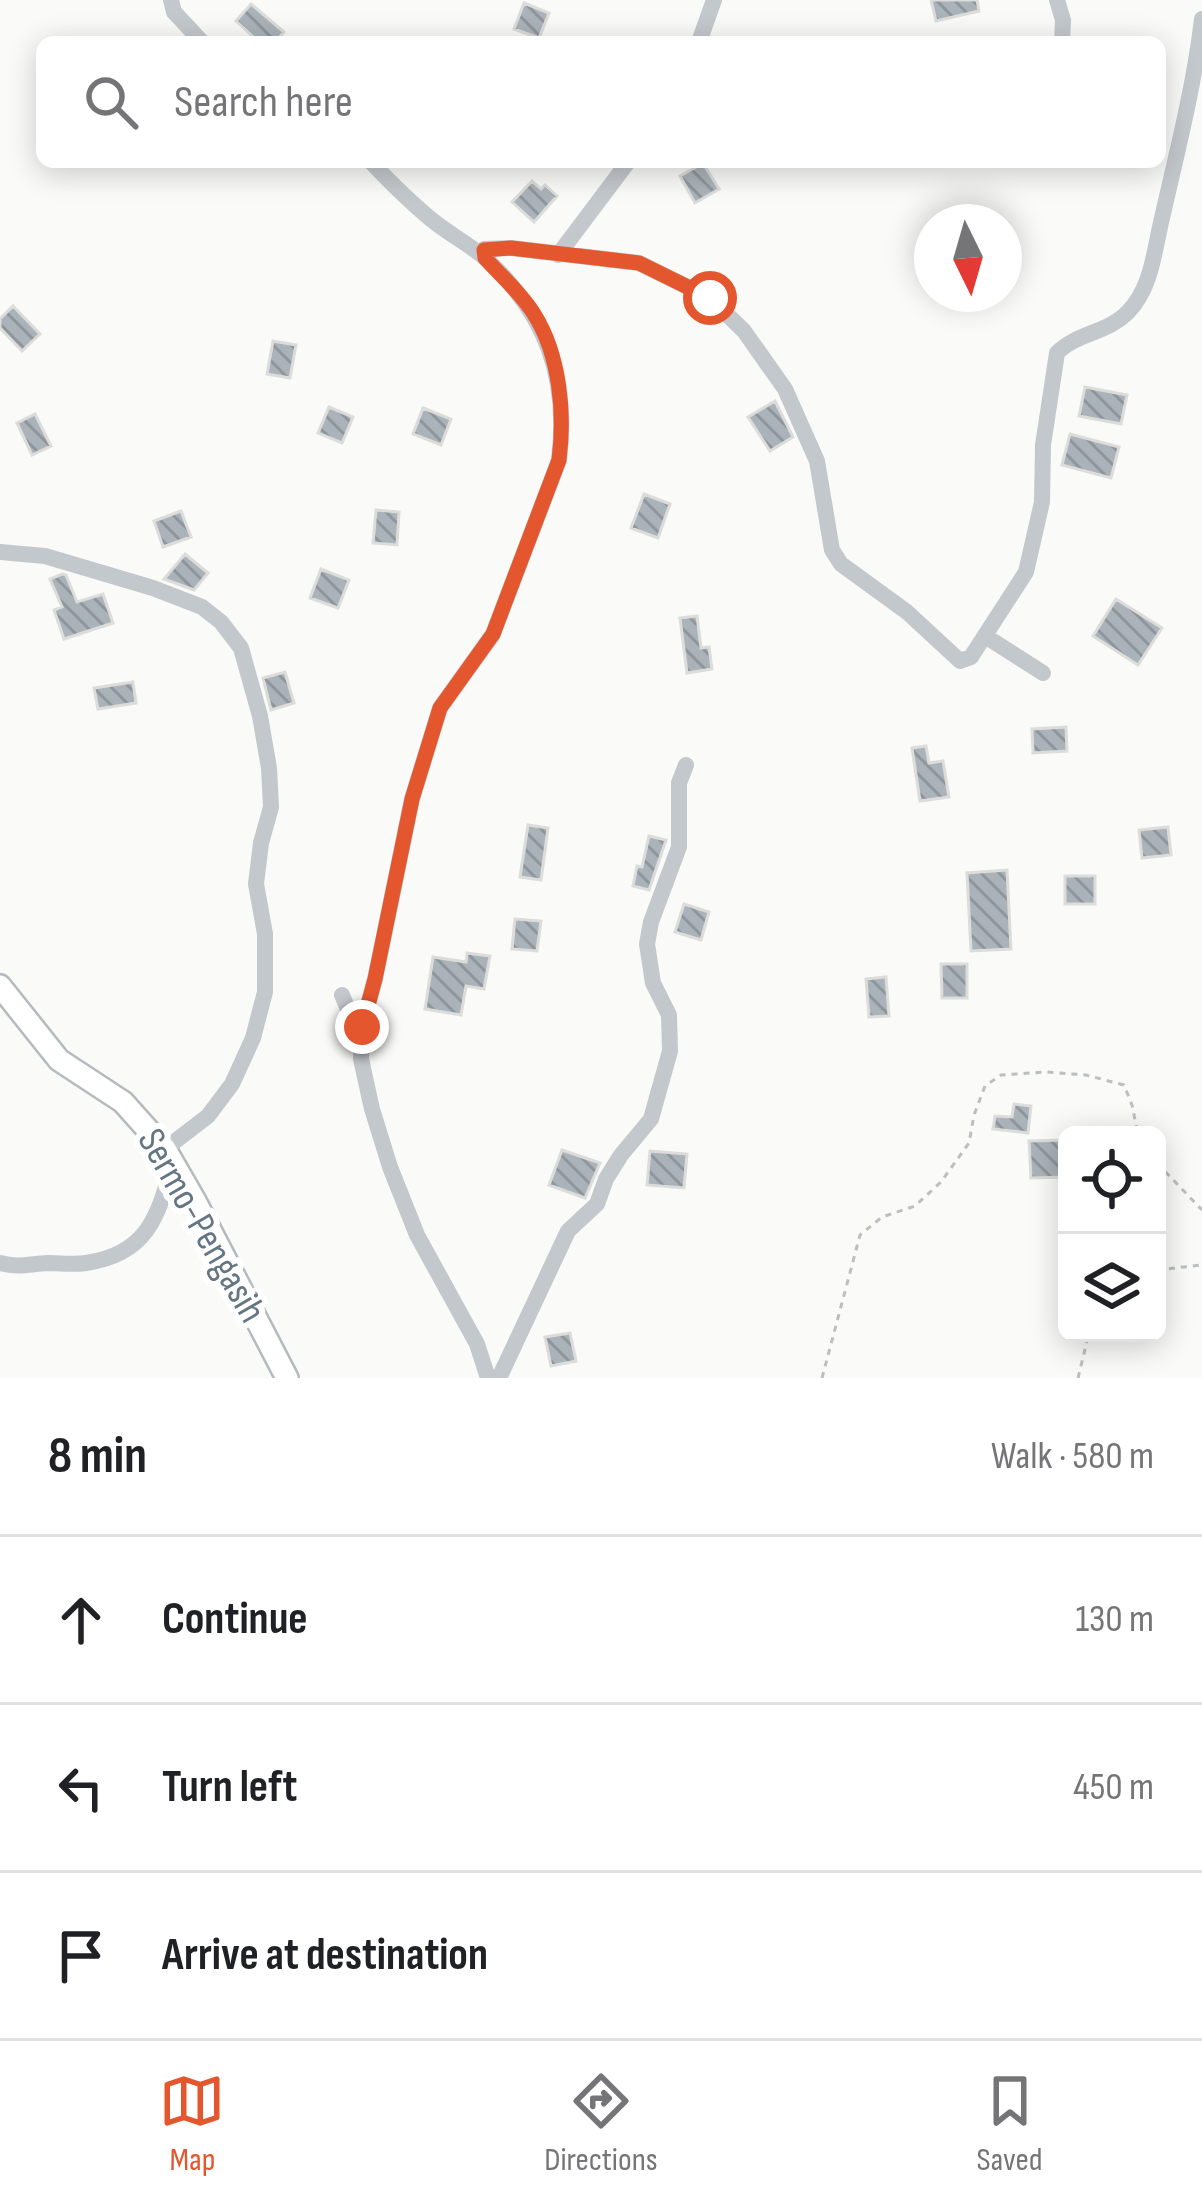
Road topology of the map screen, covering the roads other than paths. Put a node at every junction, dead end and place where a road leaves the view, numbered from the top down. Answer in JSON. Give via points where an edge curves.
{"nodes":[{"id":1,"x":171,"y":0,"type":"edge"},
{"id":2,"x":714,"y":0,"type":"edge"},
{"id":3,"x":1057,"y":0,"type":"edge"},
{"id":4,"x":1202,"y":19,"type":"edge"},
{"id":5,"x":196,"y":36,"type":"edge"},
{"id":6,"x":700,"y":36,"type":"edge"},
{"id":7,"x":1062,"y":36,"type":"edge"},
{"id":8,"x":376,"y":168,"type":"edge"},
{"id":9,"x":622,"y":168,"type":"edge"},
{"id":10,"x":558,"y":255,"type":"junction"},
{"id":11,"x":485,"y":258,"type":"junction"},
{"id":12,"x":0,"y":552,"type":"edge"},
{"id":13,"x":985,"y":635,"type":"junction"},
{"id":14,"x":1043,"y":673,"type":"dead end"},
{"id":15,"x":686,"y":765,"type":"dead end"},
{"id":16,"x":0,"y":986,"type":"edge"},
{"id":17,"x":342,"y":995,"type":"dead end"},
{"id":18,"x":362,"y":1027,"type":"junction"},
{"id":19,"x":169,"y":1156,"type":"junction"},
{"id":20,"x":0,"y":1263,"type":"edge"},
{"id":21,"x":287,"y":1378,"type":"edge"},
{"id":22,"x":488,"y":1378,"type":"edge"},
{"id":23,"x":500,"y":1378,"type":"edge"}],
"edges":[{"from":1,"to":5,"type":"street"},
{"from":2,"to":6,"type":"street"},
{"from":3,"to":7,"type":"street"},
{"from":4,"to":13,"type":"street","via":[[1148,284],[1126,315],[1058,353],[1035,538],[1026,572]]},
{"from":8,"to":11,"type":"street"},
{"from":9,"to":10,"type":"street"},
{"from":10,"to":11,"type":"street","via":[[493,248],[484,249]]},
{"from":10,"to":13,"type":"street","via":[[639,263],[710,298],[785,389],[817,461],[841,564],[960,661]]},
{"from":11,"to":18,"type":"street","via":[[544,332],[560,409],[559,460],[493,634],[440,708]]},
{"from":12,"to":19,"type":"street","via":[[45,556],[202,607],[241,648],[248,671],[269,768],[271,807],[256,884],[265,992],[232,1084]]},
{"from":13,"to":14,"type":"street"},
{"from":15,"to":23,"type":"street","via":[[679,847],[647,944],[669,1015],[670,1051],[650,1120],[597,1204],[568,1231]]},
{"from":16,"to":19,"type":"main road","name":"Sermo-Pengasih","via":[[59,1060],[124,1102]]},
{"from":17,"to":18,"type":"street"},
{"from":18,"to":22,"type":"street","via":[[361,1059],[390,1166]]},
{"from":19,"to":20,"type":"street","via":[[152,1225],[125,1252],[85,1263]]},
{"from":19,"to":21,"type":"main road","name":"Sermo-Pengasih"}]}
